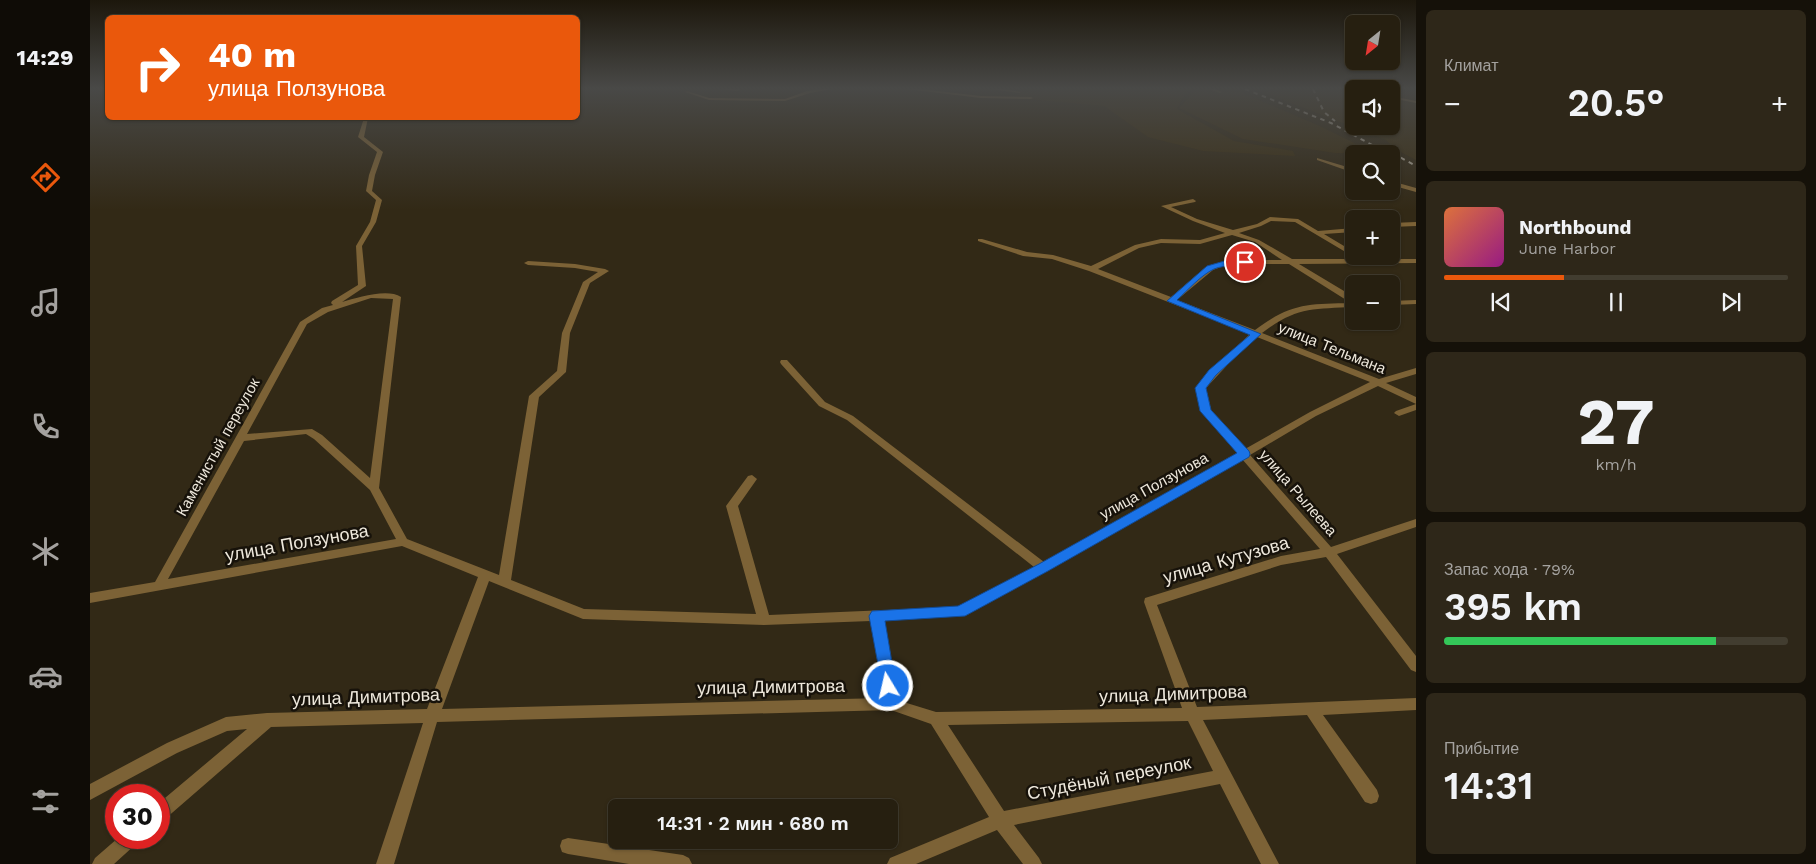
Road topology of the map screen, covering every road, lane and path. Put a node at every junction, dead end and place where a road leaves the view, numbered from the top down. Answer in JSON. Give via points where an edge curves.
{"nodes":[{"id":1,"x":363,"y":129,"type":"edge"},
{"id":2,"x":1319,"y":159,"type":"dead end"},
{"id":3,"x":1345,"y":168,"type":"edge"},
{"id":4,"x":1400,"y":186,"type":"edge"},
{"id":5,"x":1416,"y":190,"type":"edge"},
{"id":6,"x":1193,"y":201,"type":"dead end"},
{"id":7,"x":1416,"y":224,"type":"edge"},
{"id":8,"x":1400,"y":225,"type":"edge"},
{"id":9,"x":1345,"y":231,"type":"edge"},
{"id":10,"x":1231,"y":232,"type":"junction"},
{"id":11,"x":1317,"y":233,"type":"junction"},
{"id":12,"x":980,"y":240,"type":"dead end"},
{"id":13,"x":1345,"y":250,"type":"edge"},
{"id":14,"x":1345,"y":261,"type":"edge"},
{"id":15,"x":1400,"y":261,"type":"edge"},
{"id":16,"x":1416,"y":261,"type":"edge"},
{"id":17,"x":1294,"y":262,"type":"junction"},
{"id":18,"x":528,"y":263,"type":"dead end"},
{"id":19,"x":1092,"y":269,"type":"junction"},
{"id":20,"x":1345,"y":297,"type":"edge"},
{"id":21,"x":1171,"y":301,"type":"junction"},
{"id":22,"x":1416,"y":302,"type":"edge"},
{"id":23,"x":1400,"y":303,"type":"edge"},
{"id":24,"x":1345,"y":304,"type":"edge"},
{"id":25,"x":325,"y":310,"type":"junction"},
{"id":26,"x":1256,"y":334,"type":"junction"},
{"id":27,"x":784,"y":362,"type":"dead end"},
{"id":28,"x":1416,"y":371,"type":"edge"},
{"id":29,"x":1378,"y":382,"type":"junction"},
{"id":30,"x":1416,"y":401,"type":"edge"},
{"id":31,"x":1416,"y":407,"type":"edge"},
{"id":32,"x":1399,"y":413,"type":"dead end"},
{"id":33,"x":240,"y":438,"type":"junction"},
{"id":34,"x":1244,"y":454,"type":"junction"},
{"id":35,"x":752,"y":479,"type":"dead end"},
{"id":36,"x":374,"y":488,"type":"junction"},
{"id":37,"x":1416,"y":523,"type":"edge"},
{"id":38,"x":403,"y":542,"type":"junction"},
{"id":39,"x":1329,"y":552,"type":"junction"},
{"id":40,"x":1044,"y":568,"type":"junction"},
{"id":41,"x":485,"y":574,"type":"junction"},
{"id":42,"x":504,"y":582,"type":"junction"},
{"id":43,"x":159,"y":585,"type":"junction"},
{"id":44,"x":90,"y":598,"type":"edge"},
{"id":45,"x":877,"y":616,"type":"junction"},
{"id":46,"x":764,"y":620,"type":"junction"},
{"id":47,"x":1416,"y":666,"type":"edge"},
{"id":48,"x":891,"y":704,"type":"junction"},
{"id":49,"x":1416,"y":704,"type":"edge"},
{"id":50,"x":1311,"y":709,"type":"junction"},
{"id":51,"x":1192,"y":714,"type":"junction"},
{"id":52,"x":432,"y":716,"type":"junction"},
{"id":53,"x":268,"y":720,"type":"junction"},
{"id":54,"x":936,"y":720,"type":"junction"},
{"id":55,"x":1225,"y":776,"type":"junction"},
{"id":56,"x":90,"y":792,"type":"edge"},
{"id":57,"x":1371,"y":796,"type":"dead end"},
{"id":58,"x":170,"y":804,"type":"edge"},
{"id":59,"x":1000,"y":820,"type":"junction"},
{"id":60,"x":568,"y":846,"type":"dead end"},
{"id":61,"x":118,"y":849,"type":"edge"},
{"id":62,"x":101,"y":864,"type":"edge"},
{"id":63,"x":385,"y":864,"type":"edge"},
{"id":64,"x":683,"y":864,"type":"edge"},
{"id":65,"x":896,"y":864,"type":"edge"},
{"id":66,"x":1033,"y":864,"type":"edge"},
{"id":67,"x":1270,"y":864,"type":"edge"}],
"edges":[{"from":1,"to":25,"type":"street","via":[[361,137],[380,152],[370,191],[380,200],[373,222],[359,246],[362,286]]},
{"from":2,"to":3,"type":"street"},
{"from":4,"to":5,"type":"street"},
{"from":6,"to":10,"type":"street","via":[[1164,206]]},
{"from":7,"to":8,"type":"street"},
{"from":9,"to":11,"type":"street"},
{"from":10,"to":11,"type":"street","via":[[1270,219],[1284,218],[1296,220]]},
{"from":10,"to":17,"type":"street","via":[[1257,241]]},
{"from":10,"to":19,"type":"street","via":[[1200,242],[1161,241],[1137,246]]},
{"from":11,"to":13,"type":"street"},
{"from":12,"to":19,"type":"street","name":"улица Тельмана"},
{"from":14,"to":17,"type":"street"},
{"from":15,"to":16,"type":"street"},
{"from":17,"to":20,"type":"street"},
{"from":17,"to":21,"type":"street","via":[[1228,262],[1210,268]]},
{"from":18,"to":42,"type":"street","via":[[605,271],[587,282],[566,333],[561,372],[534,396]]},
{"from":19,"to":21,"type":"street","name":"улица Тельмана"},
{"from":21,"to":26,"type":"street","name":"улица Тельмана"},
{"from":22,"to":23,"type":"street"},
{"from":24,"to":26,"type":"street","name":"улица Рылеева","via":[[1290,312]]},
{"from":25,"to":33,"type":"street","name":"Каменистый переулок","via":[[304,322]]},
{"from":25,"to":36,"type":"street","via":[[370,296],[397,297]]},
{"from":26,"to":29,"type":"street","name":"улица Тельмана"},
{"from":26,"to":34,"type":"street","name":"улица Рылеева","via":[[1213,372],[1201,388],[1206,411]]},
{"from":27,"to":40,"type":"street","via":[[822,404],[850,418]]},
{"from":28,"to":29,"type":"street","name":"улица Ползунова"},
{"from":29,"to":30,"type":"street","name":"улица Тельмана"},
{"from":29,"to":34,"type":"street","name":"улица Ползунова","via":[[1313,414]]},
{"from":31,"to":32,"type":"street"},
{"from":33,"to":36,"type":"street","via":[[308,431]]},
{"from":33,"to":43,"type":"street","name":"Каменистый переулок"},
{"from":34,"to":39,"type":"street","name":"улица Рылеева"},
{"from":34,"to":40,"type":"street","name":"улица Ползунова"},
{"from":35,"to":46,"type":"street","via":[[732,506]]},
{"from":36,"to":38,"type":"street"},
{"from":37,"to":39,"type":"street","name":"улица Кутузова"},
{"from":38,"to":41,"type":"street","name":"улица Ползунова"},
{"from":38,"to":43,"type":"street","name":"улица Ползунова"},
{"from":39,"to":47,"type":"street","name":"улица Рылеева"},
{"from":39,"to":51,"type":"street","name":"улица Кутузова","via":[[1281,562],[1150,602]]},
{"from":40,"to":45,"type":"street","name":"улица Ползунова","via":[[960,612]]},
{"from":41,"to":42,"type":"street","name":"улица Ползунова"},
{"from":41,"to":52,"type":"street"},
{"from":42,"to":46,"type":"street","name":"улица Ползунова","via":[[583,614]]},
{"from":43,"to":44,"type":"street","name":"улица Ползунова"},
{"from":45,"to":46,"type":"street","name":"улица Ползунова"},
{"from":45,"to":48,"type":"street"},
{"from":48,"to":52,"type":"street","name":"улица Димитрова"},
{"from":48,"to":54,"type":"street","name":"улица Димитрова"},
{"from":49,"to":50,"type":"street","name":"улица Димитрова"},
{"from":50,"to":51,"type":"street","name":"улица Димитрова"},
{"from":50,"to":57,"type":"street"},
{"from":51,"to":54,"type":"street","name":"улица Димитрова"},
{"from":51,"to":55,"type":"street","name":"улица Кутузова"},
{"from":52,"to":53,"type":"street","name":"улица Димитрова"},
{"from":52,"to":63,"type":"street"},
{"from":53,"to":56,"type":"street","name":"улица Димитрова","via":[[226,724],[172,748]]},
{"from":53,"to":58,"type":"street"},
{"from":54,"to":59,"type":"street"},
{"from":55,"to":59,"type":"street","name":"Студёный переулок"},
{"from":55,"to":67,"type":"street","name":"улица Кутузова"},
{"from":59,"to":65,"type":"street","name":"Студёный переулок"},
{"from":59,"to":66,"type":"street"},
{"from":60,"to":64,"type":"street"},
{"from":61,"to":62,"type":"street"}]}
